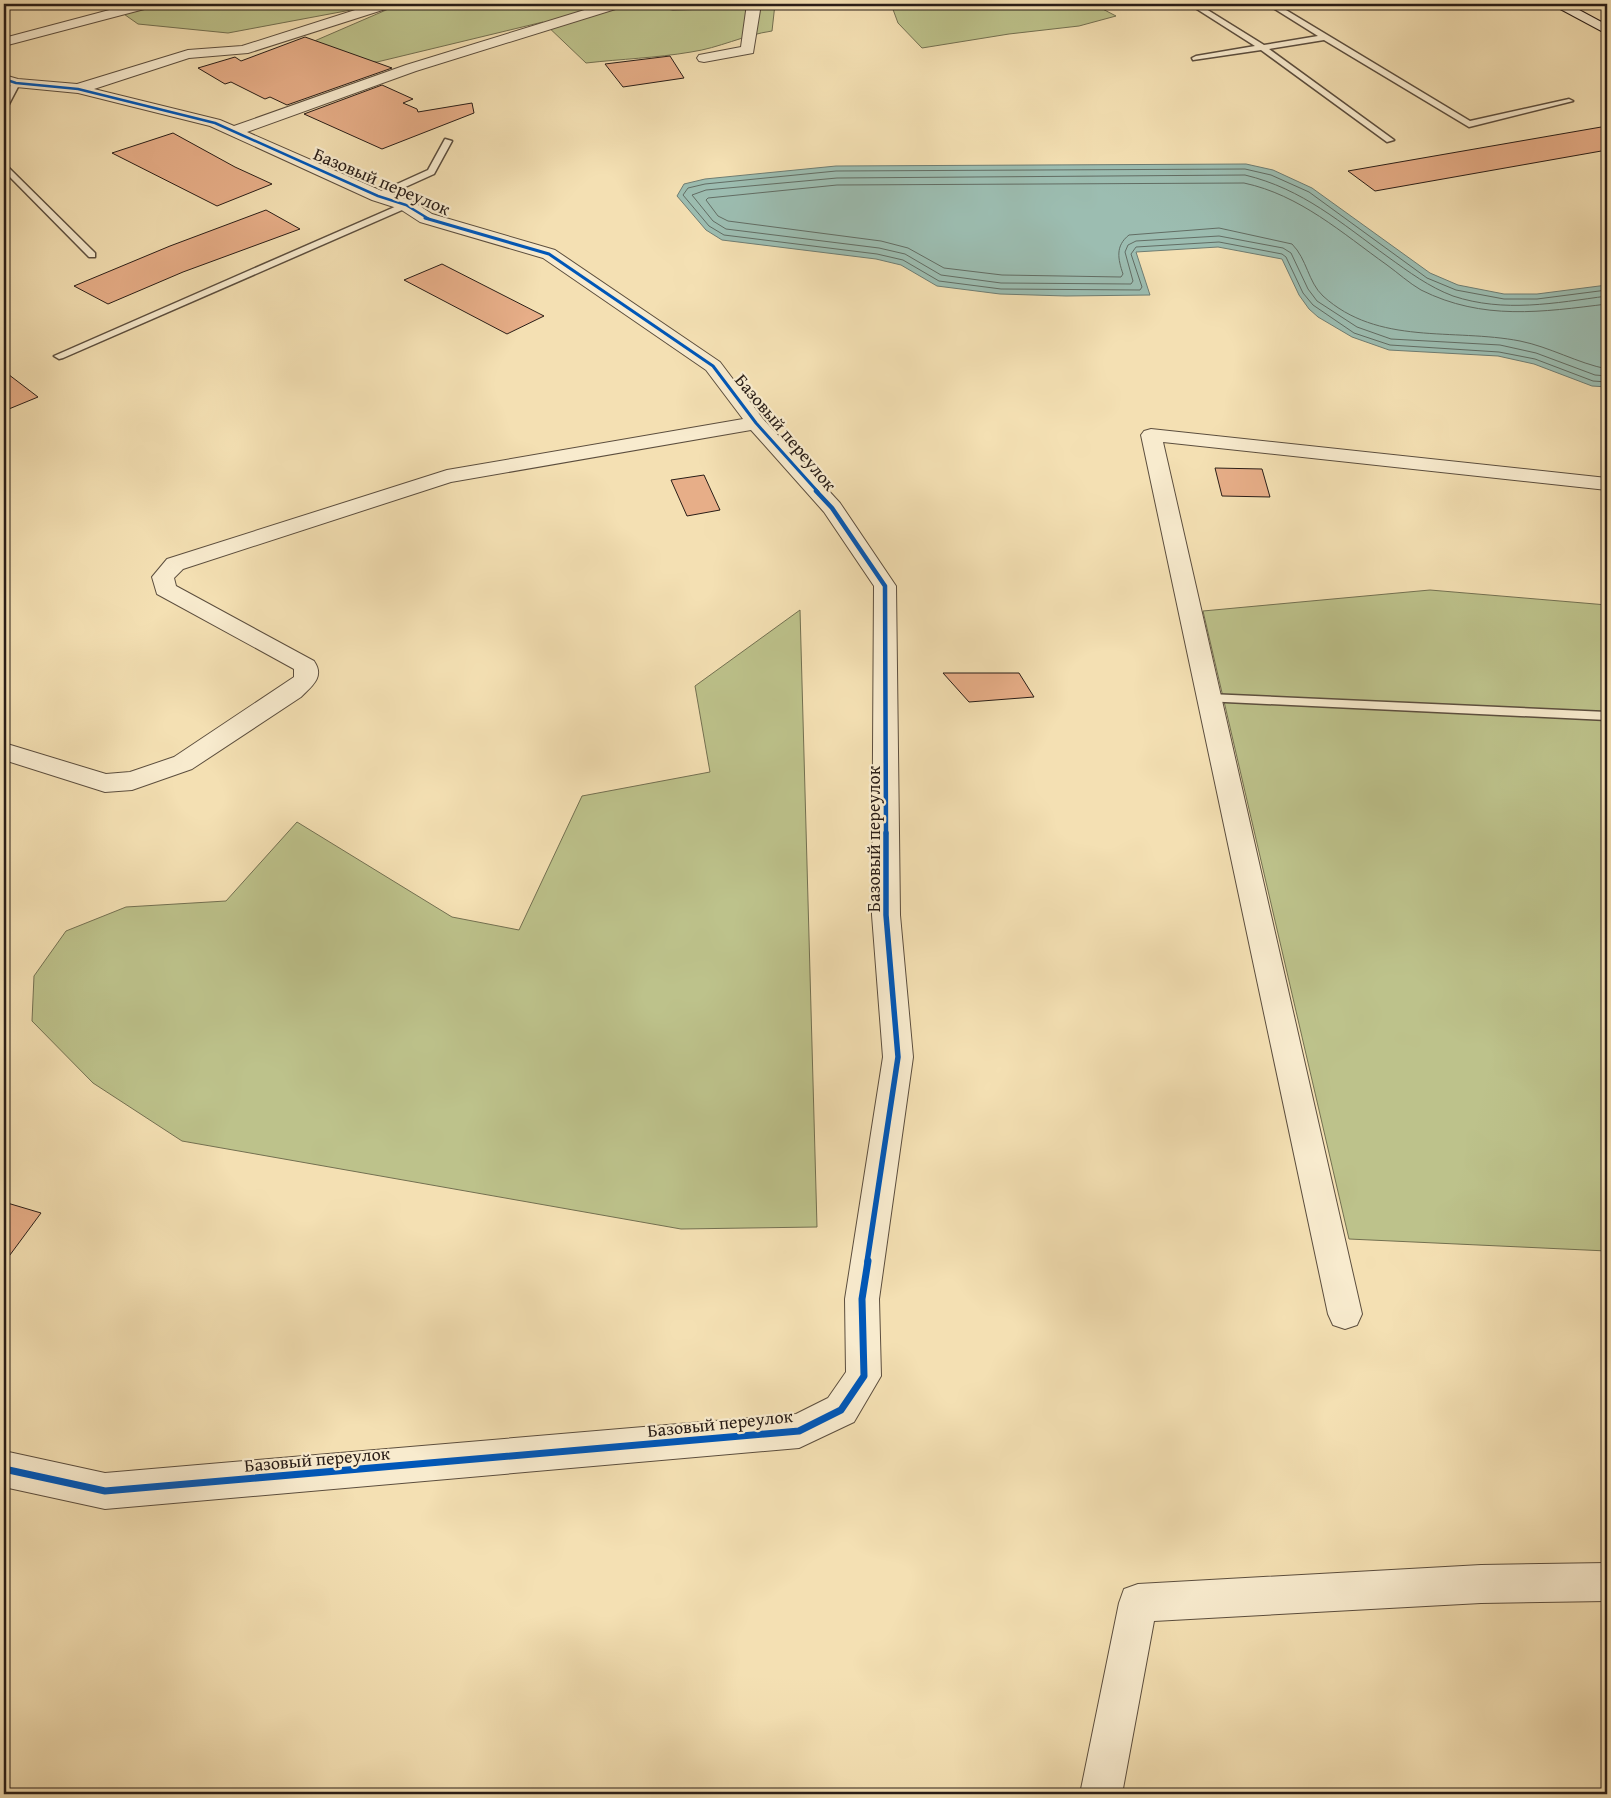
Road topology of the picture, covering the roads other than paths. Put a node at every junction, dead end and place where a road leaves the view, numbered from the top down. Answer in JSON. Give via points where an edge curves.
{"nodes":[{"id":1,"x":147,"y":4,"type":"edge"},
{"id":2,"x":387,"y":4,"type":"edge"},
{"id":3,"x":617,"y":4,"type":"edge"},
{"id":4,"x":647,"y":4,"type":"edge"},
{"id":5,"x":754,"y":4,"type":"edge"},
{"id":6,"x":1193,"y":4,"type":"edge"},
{"id":7,"x":1271,"y":4,"type":"edge"},
{"id":8,"x":1558,"y":4,"type":"edge"},
{"id":9,"x":1607,"y":30,"type":"edge"},
{"id":10,"x":1326,"y":37,"type":"junction"},
{"id":11,"x":4,"y":42,"type":"edge"},
{"id":12,"x":1262,"y":48,"type":"junction"},
{"id":13,"x":704,"y":58,"type":"dead end"},
{"id":14,"x":1196,"y":58,"type":"dead end"},
{"id":15,"x":8,"y":89,"type":"edge"},
{"id":16,"x":78,"y":89,"type":"junction"},
{"id":17,"x":1569,"y":101,"type":"dead end"},
{"id":18,"x":232,"y":132,"type":"junction"},
{"id":19,"x":1390,"y":140,"type":"dead end"},
{"id":20,"x":448,"y":141,"type":"dead end"},
{"id":21,"x":4,"y":166,"type":"edge"},
{"id":22,"x":378,"y":196,"type":"junction"},
{"id":23,"x":406,"y":206,"type":"junction"},
{"id":24,"x":92,"y":255,"type":"dead end"},
{"id":25,"x":59,"y":356,"type":"dead end"},
{"id":26,"x":756,"y":423,"type":"junction"},
{"id":27,"x":1607,"y":484,"type":"edge"},
{"id":28,"x":1209,"y":698,"type":"junction"},
{"id":29,"x":1607,"y":716,"type":"edge"},
{"id":30,"x":4,"y":751,"type":"edge"},
{"id":31,"x":1346,"y":1314,"type":"dead end"},
{"id":32,"x":4,"y":1469,"type":"edge"},
{"id":33,"x":1607,"y":1582,"type":"edge"},
{"id":34,"x":1101,"y":1794,"type":"edge"}],
"edges":[{"from":1,"to":11,"type":"street"},
{"from":2,"to":16,"type":"street","via":[[243,50],[188,54]]},
{"from":3,"to":18,"type":"street","via":[[411,68]]},
{"from":4,"to":5,"type":"lane","via":[[673,7]]},
{"from":5,"to":13,"type":"street","via":[[748,50]]},
{"from":6,"to":12,"type":"lane"},
{"from":7,"to":10,"type":"lane"},
{"from":8,"to":9,"type":"street"},
{"from":10,"to":12,"type":"lane"},
{"from":10,"to":17,"type":"lane","via":[[1469,124]]},
{"from":12,"to":14,"type":"lane"},
{"from":12,"to":19,"type":"lane"},
{"from":15,"to":16,"type":"street","name":"Базовый переулок"},
{"from":16,"to":18,"type":"street","name":"Базовый переулок","via":[[215,123]]},
{"from":18,"to":22,"type":"street","name":"Базовый переулок"},
{"from":20,"to":22,"type":"lane","via":[[431,172]]},
{"from":21,"to":24,"type":"lane"},
{"from":22,"to":23,"type":"street","name":"Базовый переулок"},
{"from":23,"to":25,"type":"lane"},
{"from":23,"to":26,"type":"street","name":"Базовый переулок","via":[[426,218],[549,254],[713,366]]},
{"from":26,"to":30,"type":"street","via":[[447,476],[176,564],[163,577],[165,589],[306,666],[306,679],[292,692],[183,763],[132,782],[105,783]]},
{"from":26,"to":32,"type":"street","name":"Базовый переулок","via":[[832,508],[885,586],[886,915],[898,1057],[862,1299],[864,1376],[842,1410],[799,1430],[105,1491]]},
{"from":27,"to":28,"type":"street","via":[[1152,435]]},
{"from":28,"to":29,"type":"lane"},
{"from":28,"to":31,"type":"street"},
{"from":33,"to":34,"type":"street","via":[[1481,1584],[1138,1603]]}]}
